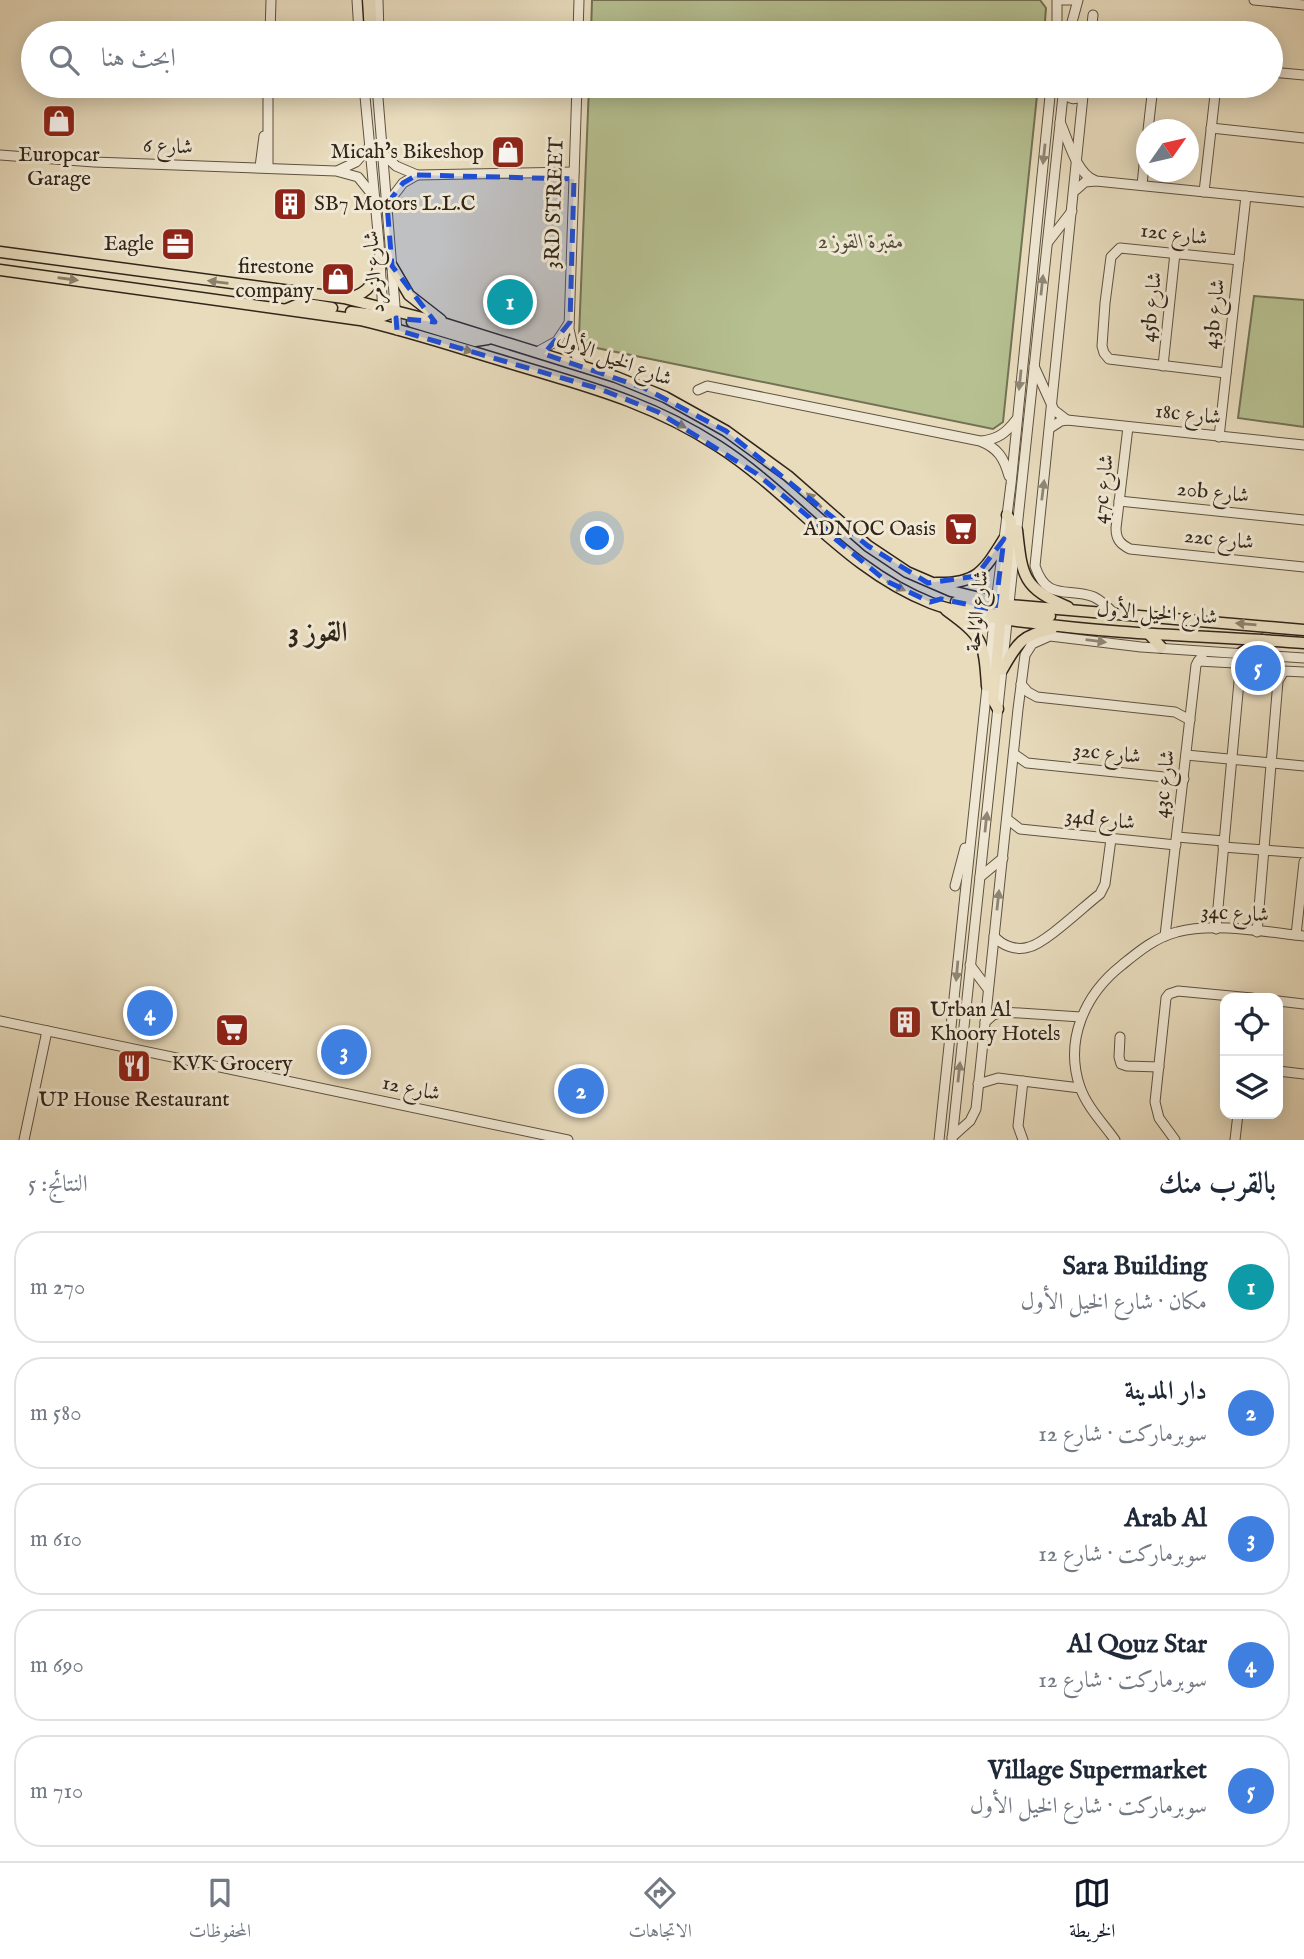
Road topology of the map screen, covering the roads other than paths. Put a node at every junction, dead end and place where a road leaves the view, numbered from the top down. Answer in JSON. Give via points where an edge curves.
{"nodes":[{"id":1,"x":271,"y":0,"type":"edge"},
{"id":2,"x":358,"y":0,"type":"edge"},
{"id":3,"x":369,"y":0,"type":"edge"},
{"id":4,"x":379,"y":0,"type":"edge"},
{"id":5,"x":579,"y":0,"type":"edge"},
{"id":6,"x":1057,"y":0,"type":"edge"},
{"id":7,"x":1063,"y":0,"type":"edge"},
{"id":8,"x":1077,"y":0,"type":"edge"},
{"id":9,"x":1254,"y":0,"type":"edge"},
{"id":10,"x":1280,"y":1,"type":"edge"},
{"id":11,"x":1304,"y":5,"type":"edge"},
{"id":12,"x":1093,"y":15,"type":"dead end"},
{"id":13,"x":270,"y":21,"type":"edge"},
{"id":14,"x":359,"y":21,"type":"edge"},
{"id":15,"x":370,"y":21,"type":"edge"},
{"id":16,"x":379,"y":21,"type":"edge"},
{"id":17,"x":578,"y":21,"type":"edge"},
{"id":18,"x":1057,"y":21,"type":"edge"},
{"id":19,"x":1072,"y":21,"type":"edge"},
{"id":20,"x":1092,"y":21,"type":"edge"},
{"id":21,"x":1283,"y":73,"type":"edge"},
{"id":22,"x":1304,"y":75,"type":"edge"},
{"id":23,"x":268,"y":98,"type":"edge"},
{"id":24,"x":365,"y":98,"type":"edge"},
{"id":25,"x":378,"y":98,"type":"edge"},
{"id":26,"x":577,"y":98,"type":"edge"},
{"id":27,"x":1050,"y":98,"type":"edge"},
{"id":28,"x":1063,"y":98,"type":"edge"},
{"id":29,"x":1083,"y":98,"type":"edge"},
{"id":30,"x":1152,"y":98,"type":"edge"},
{"id":31,"x":1215,"y":98,"type":"edge"},
{"id":32,"x":1149,"y":119,"type":"edge"},
{"id":33,"x":1060,"y":121,"type":"junction"},
{"id":34,"x":1211,"y":128,"type":"junction"},
{"id":35,"x":1304,"y":138,"type":"edge"},
{"id":36,"x":370,"y":146,"type":"junction"},
{"id":37,"x":382,"y":153,"type":"junction"},
{"id":38,"x":0,"y":155,"type":"edge"},
{"id":39,"x":1078,"y":164,"type":"junction"},
{"id":40,"x":264,"y":167,"type":"junction"},
{"id":41,"x":336,"y":171,"type":"junction"},
{"id":42,"x":417,"y":175,"type":"junction"},
{"id":43,"x":574,"y":176,"type":"junction"},
{"id":44,"x":1096,"y":180,"type":"junction"},
{"id":45,"x":1142,"y":182,"type":"edge"},
{"id":46,"x":1142,"y":185,"type":"junction"},
{"id":47,"x":1204,"y":192,"type":"junction"},
{"id":48,"x":1074,"y":194,"type":"junction"},
{"id":49,"x":1246,"y":196,"type":"junction"},
{"id":50,"x":375,"y":198,"type":"junction"},
{"id":51,"x":1304,"y":202,"type":"edge"},
{"id":52,"x":387,"y":204,"type":"junction"},
{"id":53,"x":1073,"y":210,"type":"junction"},
{"id":54,"x":1047,"y":243,"type":"junction"},
{"id":55,"x":0,"y":252,"type":"edge"},
{"id":56,"x":1175,"y":253,"type":"junction"},
{"id":57,"x":1239,"y":260,"type":"junction"},
{"id":58,"x":380,"y":261,"type":"junction"},
{"id":59,"x":392,"y":266,"type":"junction"},
{"id":60,"x":0,"y":270,"type":"edge"},
{"id":61,"x":344,"y":298,"type":"junction"},
{"id":62,"x":383,"y":317,"type":"junction"},
{"id":63,"x":396,"y":320,"type":"junction"},
{"id":64,"x":570,"y":322,"type":"junction"},
{"id":65,"x":446,"y":324,"type":"junction"},
{"id":66,"x":490,"y":338,"type":"junction"},
{"id":67,"x":537,"y":352,"type":"junction"},
{"id":68,"x":582,"y":365,"type":"junction"},
{"id":69,"x":1034,"y":366,"type":"junction"},
{"id":70,"x":1163,"y":366,"type":"junction"},
{"id":71,"x":1226,"y":373,"type":"junction"},
{"id":72,"x":698,"y":390,"type":"dead end"},
{"id":73,"x":1052,"y":407,"type":"junction"},
{"id":74,"x":1016,"y":419,"type":"junction"},
{"id":75,"x":1067,"y":420,"type":"junction"},
{"id":76,"x":1128,"y":427,"type":"junction"},
{"id":77,"x":1050,"y":428,"type":"junction"},
{"id":78,"x":1219,"y":437,"type":"junction"},
{"id":79,"x":980,"y":441,"type":"junction"},
{"id":80,"x":1304,"y":445,"type":"edge"},
{"id":81,"x":1011,"y":484,"type":"junction"},
{"id":82,"x":1119,"y":500,"type":"junction"},
{"id":83,"x":1007,"y":514,"type":"junction"},
{"id":84,"x":1304,"y":520,"type":"edge"},
{"id":85,"x":1017,"y":530,"type":"junction"},
{"id":86,"x":1004,"y":539,"type":"junction"},
{"id":87,"x":1130,"y":549,"type":"joint"},
{"id":88,"x":1304,"y":567,"type":"edge"},
{"id":89,"x":928,"y":583,"type":"junction"},
{"id":90,"x":935,"y":604,"type":"junction"},
{"id":91,"x":1002,"y":611,"type":"junction"},
{"id":92,"x":1081,"y":612,"type":"junction"},
{"id":93,"x":1115,"y":615,"type":"junction"},
{"id":94,"x":1062,"y":627,"type":"junction"},
{"id":95,"x":1304,"y":629,"type":"edge"},
{"id":96,"x":1150,"y":634,"type":"junction"},
{"id":97,"x":1262,"y":640,"type":"junction"},
{"id":98,"x":1304,"y":643,"type":"edge"},
{"id":99,"x":1161,"y":647,"type":"junction"},
{"id":100,"x":1183,"y":649,"type":"junction"},
{"id":101,"x":1209,"y":650,"type":"junction"},
{"id":102,"x":1241,"y":653,"type":"junction"},
{"id":103,"x":1304,"y":658,"type":"edge"},
{"id":104,"x":1197,"y":663,"type":"junction"},
{"id":105,"x":1002,"y":670,"type":"junction"},
{"id":106,"x":1304,"y":672,"type":"edge"},
{"id":107,"x":1021,"y":684,"type":"junction"},
{"id":108,"x":987,"y":686,"type":"junction"},
{"id":109,"x":1037,"y":697,"type":"junction"},
{"id":110,"x":1192,"y":703,"type":"junction"},
{"id":111,"x":998,"y":709,"type":"junction"},
{"id":112,"x":1018,"y":709,"type":"junction"},
{"id":113,"x":1175,"y":712,"type":"junction"},
{"id":114,"x":1190,"y":720,"type":"junction"},
{"id":115,"x":1014,"y":754,"type":"junction"},
{"id":116,"x":1186,"y":755,"type":"junction"},
{"id":117,"x":1231,"y":759,"type":"junction"},
{"id":118,"x":1027,"y":763,"type":"junction"},
{"id":119,"x":1271,"y":763,"type":"junction"},
{"id":120,"x":1304,"y":766,"type":"edge"},
{"id":121,"x":1012,"y":771,"type":"junction"},
{"id":122,"x":1184,"y":779,"type":"junction"},
{"id":123,"x":1007,"y":819,"type":"junction"},
{"id":124,"x":972,"y":823,"type":"junction"},
{"id":125,"x":1020,"y":828,"type":"junction"},
{"id":126,"x":1006,"y":835,"type":"junction"},
{"id":127,"x":1111,"y":839,"type":"junction"},
{"id":128,"x":1177,"y":841,"type":"junction"},
{"id":129,"x":1224,"y":844,"type":"junction"},
{"id":130,"x":1264,"y":850,"type":"junction"},
{"id":131,"x":1304,"y":853,"type":"edge"},
{"id":132,"x":1003,"y":858,"type":"junction"},
{"id":133,"x":1304,"y":862,"type":"edge"},
{"id":134,"x":980,"y":877,"type":"junction"},
{"id":135,"x":955,"y":886,"type":"dead end"},
{"id":136,"x":1170,"y":907,"type":"junction"},
{"id":137,"x":1216,"y":929,"type":"junction"},
{"id":138,"x":1177,"y":932,"type":"junction"},
{"id":139,"x":1257,"y":932,"type":"junction"},
{"id":140,"x":995,"y":936,"type":"junction"},
{"id":141,"x":1165,"y":936,"type":"junction"},
{"id":142,"x":1300,"y":936,"type":"edge"},
{"id":143,"x":1007,"y":946,"type":"junction"},
{"id":144,"x":992,"y":957,"type":"junction"},
{"id":145,"x":970,"y":965,"type":"junction"},
{"id":146,"x":988,"y":989,"type":"junction"},
{"id":147,"x":1220,"y":995,"type":"edge"},
{"id":148,"x":987,"y":1002,"type":"junction"},
{"id":149,"x":1283,"y":1002,"type":"edge"},
{"id":150,"x":1304,"y":1004,"type":"edge"},
{"id":151,"x":1003,"y":1012,"type":"junction"},
{"id":152,"x":0,"y":1021,"type":"edge"},
{"id":153,"x":1080,"y":1021,"type":"junction"},
{"id":154,"x":985,"y":1022,"type":"junction"},
{"id":155,"x":47,"y":1031,"type":"junction"},
{"id":156,"x":1120,"y":1037,"type":"dead end"},
{"id":157,"x":980,"y":1066,"type":"junction"},
{"id":158,"x":1159,"y":1067,"type":"junction"},
{"id":159,"x":1283,"y":1072,"type":"edge"},
{"id":160,"x":1304,"y":1074,"type":"edge"},
{"id":161,"x":998,"y":1078,"type":"junction"},
{"id":162,"x":1023,"y":1081,"type":"junction"},
{"id":163,"x":978,"y":1084,"type":"junction"},
{"id":164,"x":1079,"y":1084,"type":"junction"},
{"id":165,"x":1237,"y":1119,"type":"edge"},
{"id":166,"x":952,"y":1139,"type":"edge"},
{"id":167,"x":24,"y":1140,"type":"edge"},
{"id":168,"x":568,"y":1140,"type":"edge"},
{"id":169,"x":939,"y":1140,"type":"edge"},
{"id":170,"x":1023,"y":1140,"type":"edge"},
{"id":171,"x":1115,"y":1140,"type":"edge"},
{"id":172,"x":1175,"y":1140,"type":"edge"},
{"id":173,"x":1235,"y":1140,"type":"edge"}],
"edges":[{"from":1,"to":13,"type":"street"},
{"from":2,"to":14,"type":"street"},
{"from":3,"to":15,"type":"highway"},
{"from":4,"to":16,"type":"street"},
{"from":5,"to":17,"type":"street"},
{"from":6,"to":18,"type":"street"},
{"from":7,"to":8,"type":"street"},
{"from":8,"to":19,"type":"street"},
{"from":9,"to":10,"type":"street"},
{"from":10,"to":11,"type":"street"},
{"from":12,"to":20,"type":"street"},
{"from":21,"to":22,"type":"street"},
{"from":23,"to":40,"type":"street"},
{"from":24,"to":36,"type":"street","name":"شارع الزمرد"},
{"from":25,"to":37,"type":"street","name":"شارع الزمرد"},
{"from":26,"to":43,"type":"street","name":"3RD STREET"},
{"from":27,"to":74,"type":"street","name":"شارع الواحة","one_way":true},
{"from":28,"to":33,"type":"street","name":"شارع الواحة"},
{"from":29,"to":39,"type":"street"},
{"from":30,"to":32,"type":"street"},
{"from":31,"to":34,"type":"street"},
{"from":33,"to":39,"type":"street"},
{"from":33,"to":54,"type":"street","name":"شارع الواحة"},
{"from":34,"to":35,"type":"street"},
{"from":34,"to":47,"type":"street"},
{"from":36,"to":41,"type":"street","via":[[356,162]]},
{"from":36,"to":50,"type":"street","name":"شارع الزمرد"},
{"from":37,"to":42,"type":"street","via":[[396,166]]},
{"from":37,"to":52,"type":"street","name":"شارع الزمرد"},
{"from":38,"to":40,"type":"street","name":"شارع 6"},
{"from":39,"to":44,"type":"street","via":[[1083,174]]},
{"from":39,"to":48,"type":"street"},
{"from":40,"to":41,"type":"street","name":"شارع 6"},
{"from":41,"to":50,"type":"street","name":"شارع 6","via":[[358,177]]},
{"from":42,"to":43,"type":"street"},
{"from":42,"to":52,"type":"street","via":[[403,183]]},
{"from":43,"to":64,"type":"street","name":"3RD STREET"},
{"from":44,"to":46,"type":"street"},
{"from":44,"to":48,"type":"street","via":[[1080,184]]},
{"from":45,"to":46,"type":"street"},
{"from":46,"to":47,"type":"street"},
{"from":47,"to":49,"type":"street"},
{"from":48,"to":53,"type":"street"},
{"from":49,"to":51,"type":"street"},
{"from":49,"to":57,"type":"street","name":"43b شارع"},
{"from":50,"to":58,"type":"street","name":"شارع الزمرد"},
{"from":52,"to":59,"type":"street","name":"شارع الزمرد"},
{"from":53,"to":54,"type":"street"},
{"from":53,"to":73,"type":"street"},
{"from":69,"to":54,"type":"street","name":"شارع الواحة","one_way":true},
{"from":61,"to":55,"type":"main road","name":"شارع الخيل الأول","one_way":true},
{"from":56,"to":57,"type":"street","name":"12c شارع"},
{"from":56,"to":70,"type":"street","name":"45b شارع"},
{"from":56,"to":70,"type":"street","name":"12c شارع","via":[[1125,247],[1111,257],[1104,353],[1112,361]]},
{"from":57,"to":71,"type":"street","name":"43b شارع"},
{"from":58,"to":61,"type":"main road","via":[[368,289]]},
{"from":58,"to":62,"type":"street","name":"شارع الزمرد"},
{"from":59,"to":63,"type":"street","name":"شارع الزمرد"},
{"from":59,"to":65,"type":"main road","via":[[409,295]]},
{"from":60,"to":62,"type":"main road","name":"شارع الخيل الأول","one_way":true,"via":[[286,309]]},
{"from":61,"to":62,"type":"main road","name":"شارع الخيل الأول"},
{"from":62,"to":63,"type":"main road","name":"شارع الخيل الأول"},
{"from":62,"to":63,"type":"main road","name":"شارع الخيل الأول"},
{"from":63,"to":65,"type":"main road","name":"شارع الخيل الأول"},
{"from":63,"to":66,"type":"main road","via":[[475,341]]},
{"from":63,"to":90,"type":"main road","name":"شارع الخيل الأول","one_way":true,"via":[[600,389],[679,423],[757,474],[872,572]]},
{"from":64,"to":67,"type":"street","via":[[557,341]]},
{"from":64,"to":68,"type":"street","name":"3RD STREET","via":[[572,344]]},
{"from":65,"to":66,"type":"main road","name":"شارع الخيل الأول"},
{"from":66,"to":67,"type":"main road","name":"شارع الخيل الأول"},
{"from":67,"to":68,"type":"main road","name":"شارع الخيل الأول"},
{"from":89,"to":68,"type":"main road","name":"شارع الخيل الأول","one_way":true,"via":[[868,547],[788,476],[726,431],[665,397]]},
{"from":69,"to":73,"type":"street"},
{"from":69,"to":85,"type":"street","name":"شارع الواحة"},
{"from":70,"to":71,"type":"street"},
{"from":71,"to":78,"type":"street","name":"43b شارع"},
{"from":72,"to":79,"type":"street","via":[[707,386]]},
{"from":73,"to":75,"type":"street"},
{"from":73,"to":77,"type":"street"},
{"from":74,"to":79,"type":"street","via":[[999,437]]},
{"from":74,"to":81,"type":"street","name":"شارع الواحة"},
{"from":75,"to":76,"type":"street","name":"18c شارع"},
{"from":75,"to":77,"type":"street"},
{"from":76,"to":78,"type":"street","name":"18c شارع"},
{"from":76,"to":82,"type":"street","name":"47c شارع"},
{"from":93,"to":77,"type":"street","one_way":true,"via":[[1094,597],[1054,590],[1038,576],[1035,559]]},
{"from":78,"to":80,"type":"street","name":"18c شارع"},
{"from":79,"to":81,"type":"street","via":[[1003,457]]},
{"from":81,"to":83,"type":"street","name":"شارع الواحة"},
{"from":82,"to":84,"type":"street","name":"20b شارع"},
{"from":82,"to":87,"type":"street","name":"47c شارع","via":[[1116,535]]},
{"from":83,"to":86,"type":"street","name":"شارع الواحة"},
{"from":83,"to":91,"type":"main road","via":[[1011,521]]},
{"from":85,"to":91,"type":"street","name":"شارع الواحة"},
{"from":85,"to":92,"type":"main road","via":[[1021,565],[1031,585],[1044,596]]},
{"from":86,"to":89,"type":"main road","via":[[976,576],[955,583]]},
{"from":86,"to":91,"type":"street","name":"شارع الواحة"},
{"from":87,"to":88,"type":"street","name":"22c شارع"},
{"from":89,"to":91,"type":"main road","name":"شارع الخيل الأول"},
{"from":90,"to":91,"type":"main road","name":"شارع الخيل الأول"},
{"from":90,"to":108,"type":"main road","via":[[977,635],[984,650]]},
{"from":91,"to":92,"type":"main road","name":"شارع الخيل الأول"},
{"from":91,"to":94,"type":"main road","name":"شارع الخيل الأول"},
{"from":91,"to":105,"type":"street","name":"شارع الواحة"},
{"from":91,"to":108,"type":"street","name":"شارع الواحة"},
{"from":91,"to":111,"type":"main road","via":[[993,700]]},
{"from":92,"to":93,"type":"main road","name":"شارع الخيل الأول"},
{"from":95,"to":93,"type":"main road","name":"شارع الخيل الأول","one_way":true},
{"from":94,"to":96,"type":"main road","name":"شارع الخيل الأول"},
{"from":94,"to":105,"type":"main road","via":[[1021,640]]},
{"from":96,"to":97,"type":"main road","name":"شارع الخيل الأول"},
{"from":96,"to":99,"type":"main road"},
{"from":97,"to":98,"type":"main road","name":"شارع الخيل الأول"},
{"from":97,"to":102,"type":"main road"},
{"from":99,"to":100,"type":"street"},
{"from":107,"to":99,"type":"street","one_way":true,"via":[[1028,649],[1043,638]]},
{"from":100,"to":101,"type":"street"},
{"from":100,"to":104,"type":"street"},
{"from":101,"to":102,"type":"street"},
{"from":101,"to":104,"type":"street"},
{"from":102,"to":103,"type":"street"},
{"from":104,"to":110,"type":"street","name":"43c شارع"},
{"from":104,"to":117,"type":"street","via":[[1235,663],[1240,671]]},
{"from":105,"to":111,"type":"street","name":"شارع الواحة"},
{"from":106,"to":119,"type":"street","via":[[1283,671],[1278,681]]},
{"from":107,"to":109,"type":"street"},
{"from":107,"to":112,"type":"street"},
{"from":108,"to":124,"type":"street","name":"شارع الواحة"},
{"from":109,"to":112,"type":"street"},
{"from":109,"to":113,"type":"street"},
{"from":110,"to":113,"type":"street"},
{"from":110,"to":114,"type":"street","name":"43c شارع"},
{"from":134,"to":111,"type":"street","name":"شارع الواحة","one_way":true},
{"from":112,"to":115,"type":"street"},
{"from":113,"to":114,"type":"street"},
{"from":114,"to":116,"type":"street","name":"43c شارع"},
{"from":115,"to":118,"type":"street","name":"32c شارع"},
{"from":115,"to":121,"type":"street"},
{"from":116,"to":117,"type":"street"},
{"from":116,"to":122,"type":"street","name":"43c شارع"},
{"from":117,"to":119,"type":"street"},
{"from":117,"to":129,"type":"street"},
{"from":118,"to":121,"type":"street"},
{"from":118,"to":122,"type":"street","name":"32c شارع"},
{"from":119,"to":120,"type":"street"},
{"from":119,"to":130,"type":"street"},
{"from":121,"to":123,"type":"street"},
{"from":122,"to":128,"type":"street","name":"43c شارع"},
{"from":123,"to":125,"type":"street","name":"34d شارع"},
{"from":123,"to":126,"type":"street"},
{"from":124,"to":135,"type":"street"},
{"from":124,"to":169,"type":"street","name":"شارع الواحة","one_way":true},
{"from":125,"to":126,"type":"street"},
{"from":125,"to":127,"type":"street","name":"34d شارع"},
{"from":126,"to":132,"type":"street"},
{"from":127,"to":128,"type":"street","name":"34d شارع"},
{"from":127,"to":143,"type":"street","via":[[1100,894],[1035,945]]},
{"from":128,"to":129,"type":"street","name":"34d شارع"},
{"from":128,"to":136,"type":"street","name":"43c شارع"},
{"from":129,"to":130,"type":"street","name":"34d شارع"},
{"from":129,"to":137,"type":"street"},
{"from":130,"to":131,"type":"street","name":"34d شارع"},
{"from":130,"to":139,"type":"street"},
{"from":132,"to":134,"type":"street"},
{"from":140,"to":132,"type":"street","one_way":true},
{"from":133,"to":142,"type":"street"},
{"from":134,"to":145,"type":"street","name":"شارع الواحة"},
{"from":136,"to":138,"type":"street","name":"43c شارع"},
{"from":136,"to":141,"type":"street","name":"43c شارع"},
{"from":137,"to":138,"type":"street","name":"34c شارع"},
{"from":137,"to":139,"type":"street","name":"34c شارع"},
{"from":138,"to":141,"type":"street","name":"34c شارع"},
{"from":139,"to":142,"type":"street","name":"34c شارع"},
{"from":140,"to":143,"type":"street"},
{"from":140,"to":144,"type":"street"},
{"from":141,"to":153,"type":"street","via":[[1109,975]]},
{"from":143,"to":144,"type":"street"},
{"from":144,"to":146,"type":"street"},
{"from":145,"to":146,"type":"street"},
{"from":166,"to":145,"type":"street","name":"شارع الواحة","one_way":true},
{"from":146,"to":148,"type":"street"},
{"from":147,"to":158,"type":"street","via":[[1168,994]]},
{"from":148,"to":151,"type":"street"},
{"from":148,"to":154,"type":"street"},
{"from":149,"to":150,"type":"street"},
{"from":151,"to":153,"type":"street"},
{"from":151,"to":154,"type":"street"},
{"from":152,"to":155,"type":"street","name":"شارع 12"},
{"from":153,"to":164,"type":"street","via":[[1074,1052]]},
{"from":154,"to":157,"type":"street"},
{"from":155,"to":167,"type":"street"},
{"from":155,"to":168,"type":"street","name":"شارع 12"},
{"from":156,"to":158,"type":"street","via":[[1121,1064]]},
{"from":157,"to":161,"type":"street"},
{"from":157,"to":163,"type":"street"},
{"from":158,"to":172,"type":"street","via":[[1156,1110]]},
{"from":159,"to":160,"type":"street"},
{"from":161,"to":162,"type":"street"},
{"from":161,"to":163,"type":"street"},
{"from":162,"to":164,"type":"street"},
{"from":162,"to":170,"type":"street","via":[[1018,1126]]},
{"from":163,"to":166,"type":"street","via":[[975,1114]]},
{"from":164,"to":171,"type":"street"},
{"from":165,"to":173,"type":"street"}]}
